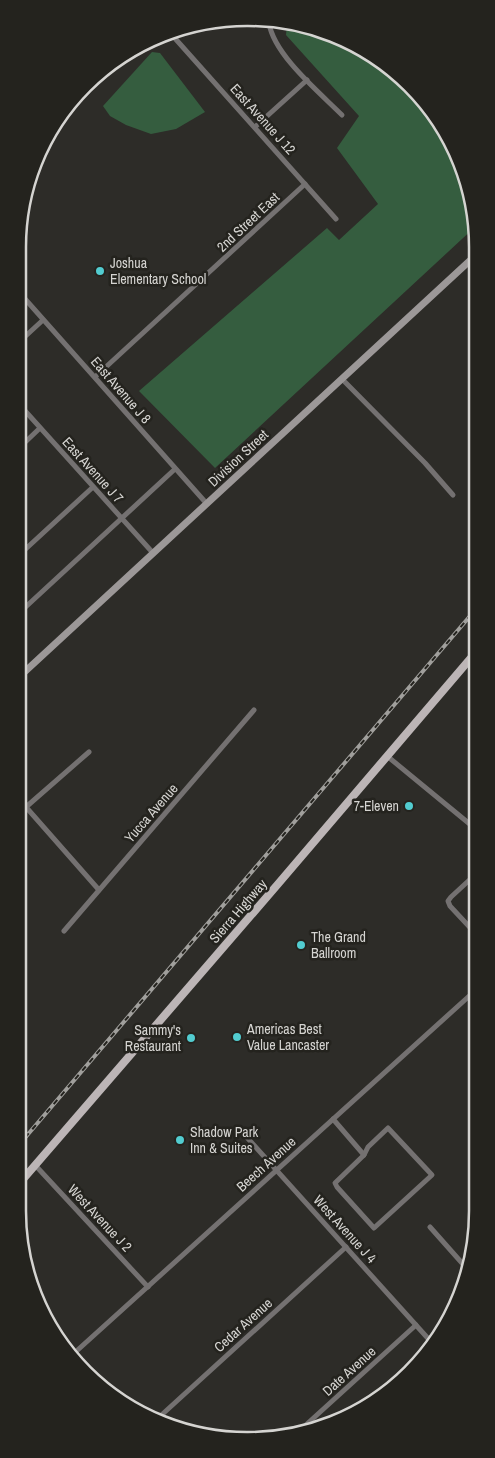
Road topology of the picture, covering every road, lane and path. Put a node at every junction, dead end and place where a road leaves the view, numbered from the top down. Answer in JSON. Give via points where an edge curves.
{"nodes":[{"id":1,"x":270,"y":28,"type":"edge"},
{"id":2,"x":175,"y":38,"type":"edge"},
{"id":3,"x":307,"y":80,"type":"junction"},
{"id":4,"x":342,"y":115,"type":"dead end"},
{"id":5,"x":254,"y":127,"type":"junction"},
{"id":6,"x":306,"y":184,"type":"junction"},
{"id":7,"x":336,"y":219,"type":"dead end"},
{"id":8,"x":469,"y":261,"type":"edge"},
{"id":9,"x":26,"y":300,"type":"edge"},
{"id":10,"x":44,"y":320,"type":"junction"},
{"id":11,"x":26,"y":336,"type":"edge"},
{"id":12,"x":95,"y":377,"type":"junction"},
{"id":13,"x":342,"y":379,"type":"junction"},
{"id":14,"x":26,"y":412,"type":"edge"},
{"id":15,"x":40,"y":428,"type":"junction"},
{"id":16,"x":26,"y":441,"type":"edge"},
{"id":17,"x":176,"y":469,"type":"junction"},
{"id":18,"x":93,"y":487,"type":"junction"},
{"id":19,"x":453,"y":496,"type":"dead end"},
{"id":20,"x":207,"y":504,"type":"junction"},
{"id":21,"x":121,"y":518,"type":"junction"},
{"id":22,"x":26,"y":549,"type":"edge"},
{"id":23,"x":153,"y":553,"type":"junction"},
{"id":24,"x":26,"y":607,"type":"edge"},
{"id":25,"x":469,"y":660,"type":"edge"},
{"id":26,"x":26,"y":671,"type":"edge"},
{"id":27,"x":254,"y":710,"type":"dead end"},
{"id":28,"x":89,"y":752,"type":"dead end"},
{"id":29,"x":387,"y":756,"type":"junction"},
{"id":30,"x":26,"y":807,"type":"joint"},
{"id":31,"x":469,"y":823,"type":"edge"},
{"id":32,"x":469,"y":880,"type":"edge"},
{"id":33,"x":99,"y":890,"type":"junction"},
{"id":34,"x":469,"y":926,"type":"edge"},
{"id":35,"x":64,"y":931,"type":"dead end"},
{"id":36,"x":469,"y":996,"type":"edge"},
{"id":37,"x":333,"y":1120,"type":"junction"},
{"id":38,"x":244,"y":1130,"type":"dead end"},
{"id":39,"x":364,"y":1155,"type":"junction"},
{"id":40,"x":35,"y":1165,"type":"junction"},
{"id":41,"x":277,"y":1170,"type":"junction"},
{"id":42,"x":26,"y":1176,"type":"edge"},
{"id":43,"x":430,"y":1228,"type":"dead end"},
{"id":44,"x":346,"y":1247,"type":"junction"},
{"id":45,"x":462,"y":1263,"type":"edge"},
{"id":46,"x":148,"y":1287,"type":"junction"},
{"id":47,"x":416,"y":1325,"type":"junction"},
{"id":48,"x":428,"y":1338,"type":"edge"},
{"id":49,"x":77,"y":1351,"type":"edge"},
{"id":50,"x":162,"y":1415,"type":"edge"},
{"id":51,"x":308,"y":1423,"type":"edge"}],
"edges":[{"from":1,"to":3,"type":"street","via":[[279,49]]},
{"from":2,"to":5,"type":"street","name":"East Avenue J 12"},
{"from":3,"to":4,"type":"street"},
{"from":3,"to":5,"type":"street"},
{"from":5,"to":6,"type":"street","name":"East Avenue J 12"},
{"from":6,"to":7,"type":"street","name":"East Avenue J 12"},
{"from":6,"to":12,"type":"street","name":"2nd Street East"},
{"from":8,"to":13,"type":"main road","name":"Division Street"},
{"from":9,"to":10,"type":"street","name":"East Avenue J 8"},
{"from":10,"to":11,"type":"street"},
{"from":10,"to":12,"type":"street","name":"East Avenue J 8"},
{"from":12,"to":17,"type":"street","name":"East Avenue J 8"},
{"from":13,"to":19,"type":"street","via":[[426,463]]},
{"from":13,"to":20,"type":"main road","name":"Division Street"},
{"from":14,"to":15,"type":"street","name":"East Avenue J 7"},
{"from":15,"to":16,"type":"street"},
{"from":15,"to":18,"type":"street","name":"East Avenue J 7"},
{"from":17,"to":20,"type":"street","name":"East Avenue J 8"},
{"from":17,"to":21,"type":"street"},
{"from":18,"to":21,"type":"street","name":"East Avenue J 7"},
{"from":18,"to":22,"type":"street"},
{"from":20,"to":23,"type":"main road","name":"Division Street"},
{"from":21,"to":23,"type":"street","name":"East Avenue J 7"},
{"from":21,"to":24,"type":"street"},
{"from":23,"to":26,"type":"main road","name":"Division Street"},
{"from":25,"to":29,"type":"main road","name":"Sierra Highway"},
{"from":27,"to":33,"type":"street","name":"Yucca Avenue"},
{"from":28,"to":30,"type":"street"},
{"from":29,"to":31,"type":"street"},
{"from":29,"to":40,"type":"main road","name":"Sierra Highway"},
{"from":30,"to":33,"type":"street"},
{"from":32,"to":34,"type":"street","via":[[448,901]]},
{"from":33,"to":35,"type":"street","name":"Yucca Avenue"},
{"from":36,"to":37,"type":"street","name":"Beech Avenue"},
{"from":37,"to":39,"type":"street"},
{"from":37,"to":41,"type":"street","name":"Beech Avenue"},
{"from":38,"to":41,"type":"street","name":"West Avenue J 4","via":[[243,1133]]},
{"from":39,"to":39,"type":"street","via":[[335,1183],[374,1228],[432,1175],[388,1128]]},
{"from":40,"to":42,"type":"main road","name":"Sierra Highway"},
{"from":40,"to":46,"type":"street","name":"West Avenue J 2"},
{"from":41,"to":44,"type":"street","name":"West Avenue J 4"},
{"from":41,"to":46,"type":"street","name":"Beech Avenue"},
{"from":43,"to":45,"type":"street"},
{"from":44,"to":47,"type":"street","name":"West Avenue J 4"},
{"from":44,"to":50,"type":"street","name":"Cedar Avenue"},
{"from":46,"to":49,"type":"street","name":"Beech Avenue"},
{"from":47,"to":48,"type":"street","name":"West Avenue J 4"},
{"from":47,"to":51,"type":"street","name":"Date Avenue"}]}
